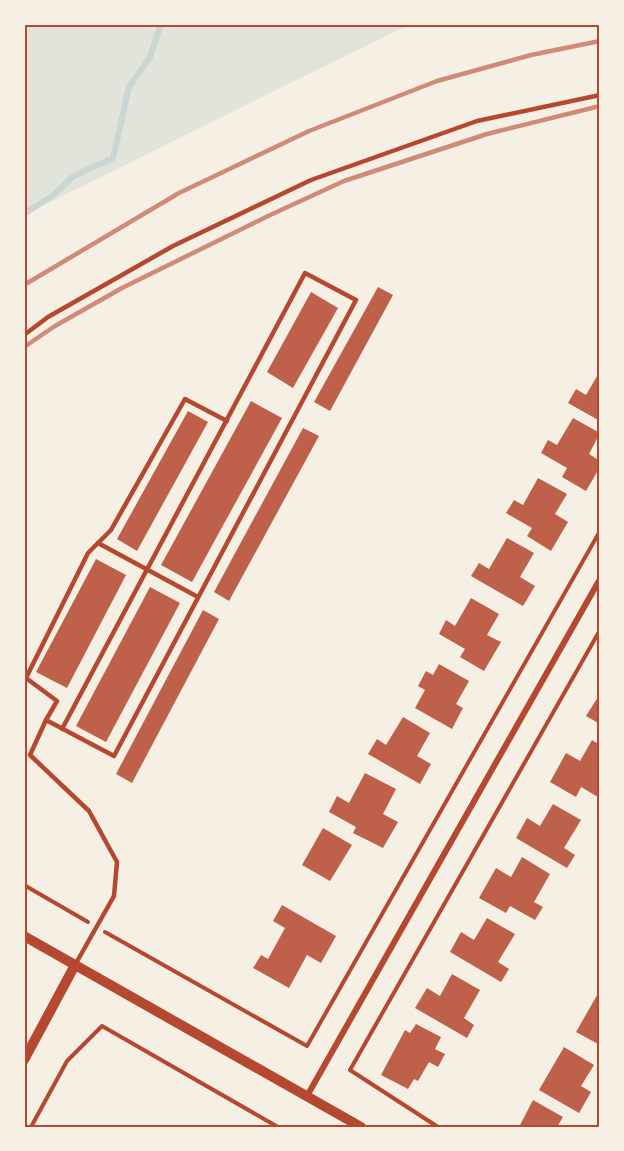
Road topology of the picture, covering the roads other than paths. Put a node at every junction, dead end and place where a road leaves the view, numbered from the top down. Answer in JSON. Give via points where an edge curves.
{"nodes":[{"id":1,"x":600,"y":95,"type":"edge"},
{"id":2,"x":24,"y":334,"type":"edge"},
{"id":3,"x":227,"y":421,"type":"junction"},
{"id":4,"x":98,"y":543,"type":"junction"},
{"id":5,"x":147,"y":570,"type":"junction"},
{"id":6,"x":600,"y":579,"type":"edge"},
{"id":7,"x":198,"y":597,"type":"junction"},
{"id":8,"x":46,"y":720,"type":"junction"},
{"id":9,"x":63,"y":729,"type":"junction"},
{"id":10,"x":24,"y":936,"type":"edge"},
{"id":11,"x":75,"y":966,"type":"junction"},
{"id":12,"x":24,"y":1060,"type":"edge"},
{"id":13,"x":307,"y":1096,"type":"junction"},
{"id":14,"x":361,"y":1127,"type":"edge"}],
"edges":[{"from":1,"to":2,"type":"lane","via":[[477,121],[310,180],[173,246]]},
{"from":3,"to":4,"type":"lane","via":[[185,399],[111,530]]},
{"from":3,"to":5,"type":"lane"},
{"from":3,"to":7,"type":"lane","via":[[305,273],[356,300]]},
{"from":4,"to":5,"type":"lane"},
{"from":4,"to":8,"type":"lane","via":[[88,553],[26,678],[57,700]]},
{"from":5,"to":7,"type":"lane"},
{"from":5,"to":9,"type":"lane"},
{"from":6,"to":13,"type":"street"},
{"from":7,"to":9,"type":"lane","via":[[114,756]]},
{"from":8,"to":9,"type":"lane"},
{"from":8,"to":11,"type":"lane","via":[[30,755],[89,811],[117,862],[114,896]]},
{"from":10,"to":11,"type":"street"},
{"from":11,"to":12,"type":"street"},
{"from":11,"to":13,"type":"street"},
{"from":13,"to":14,"type":"street"}]}
